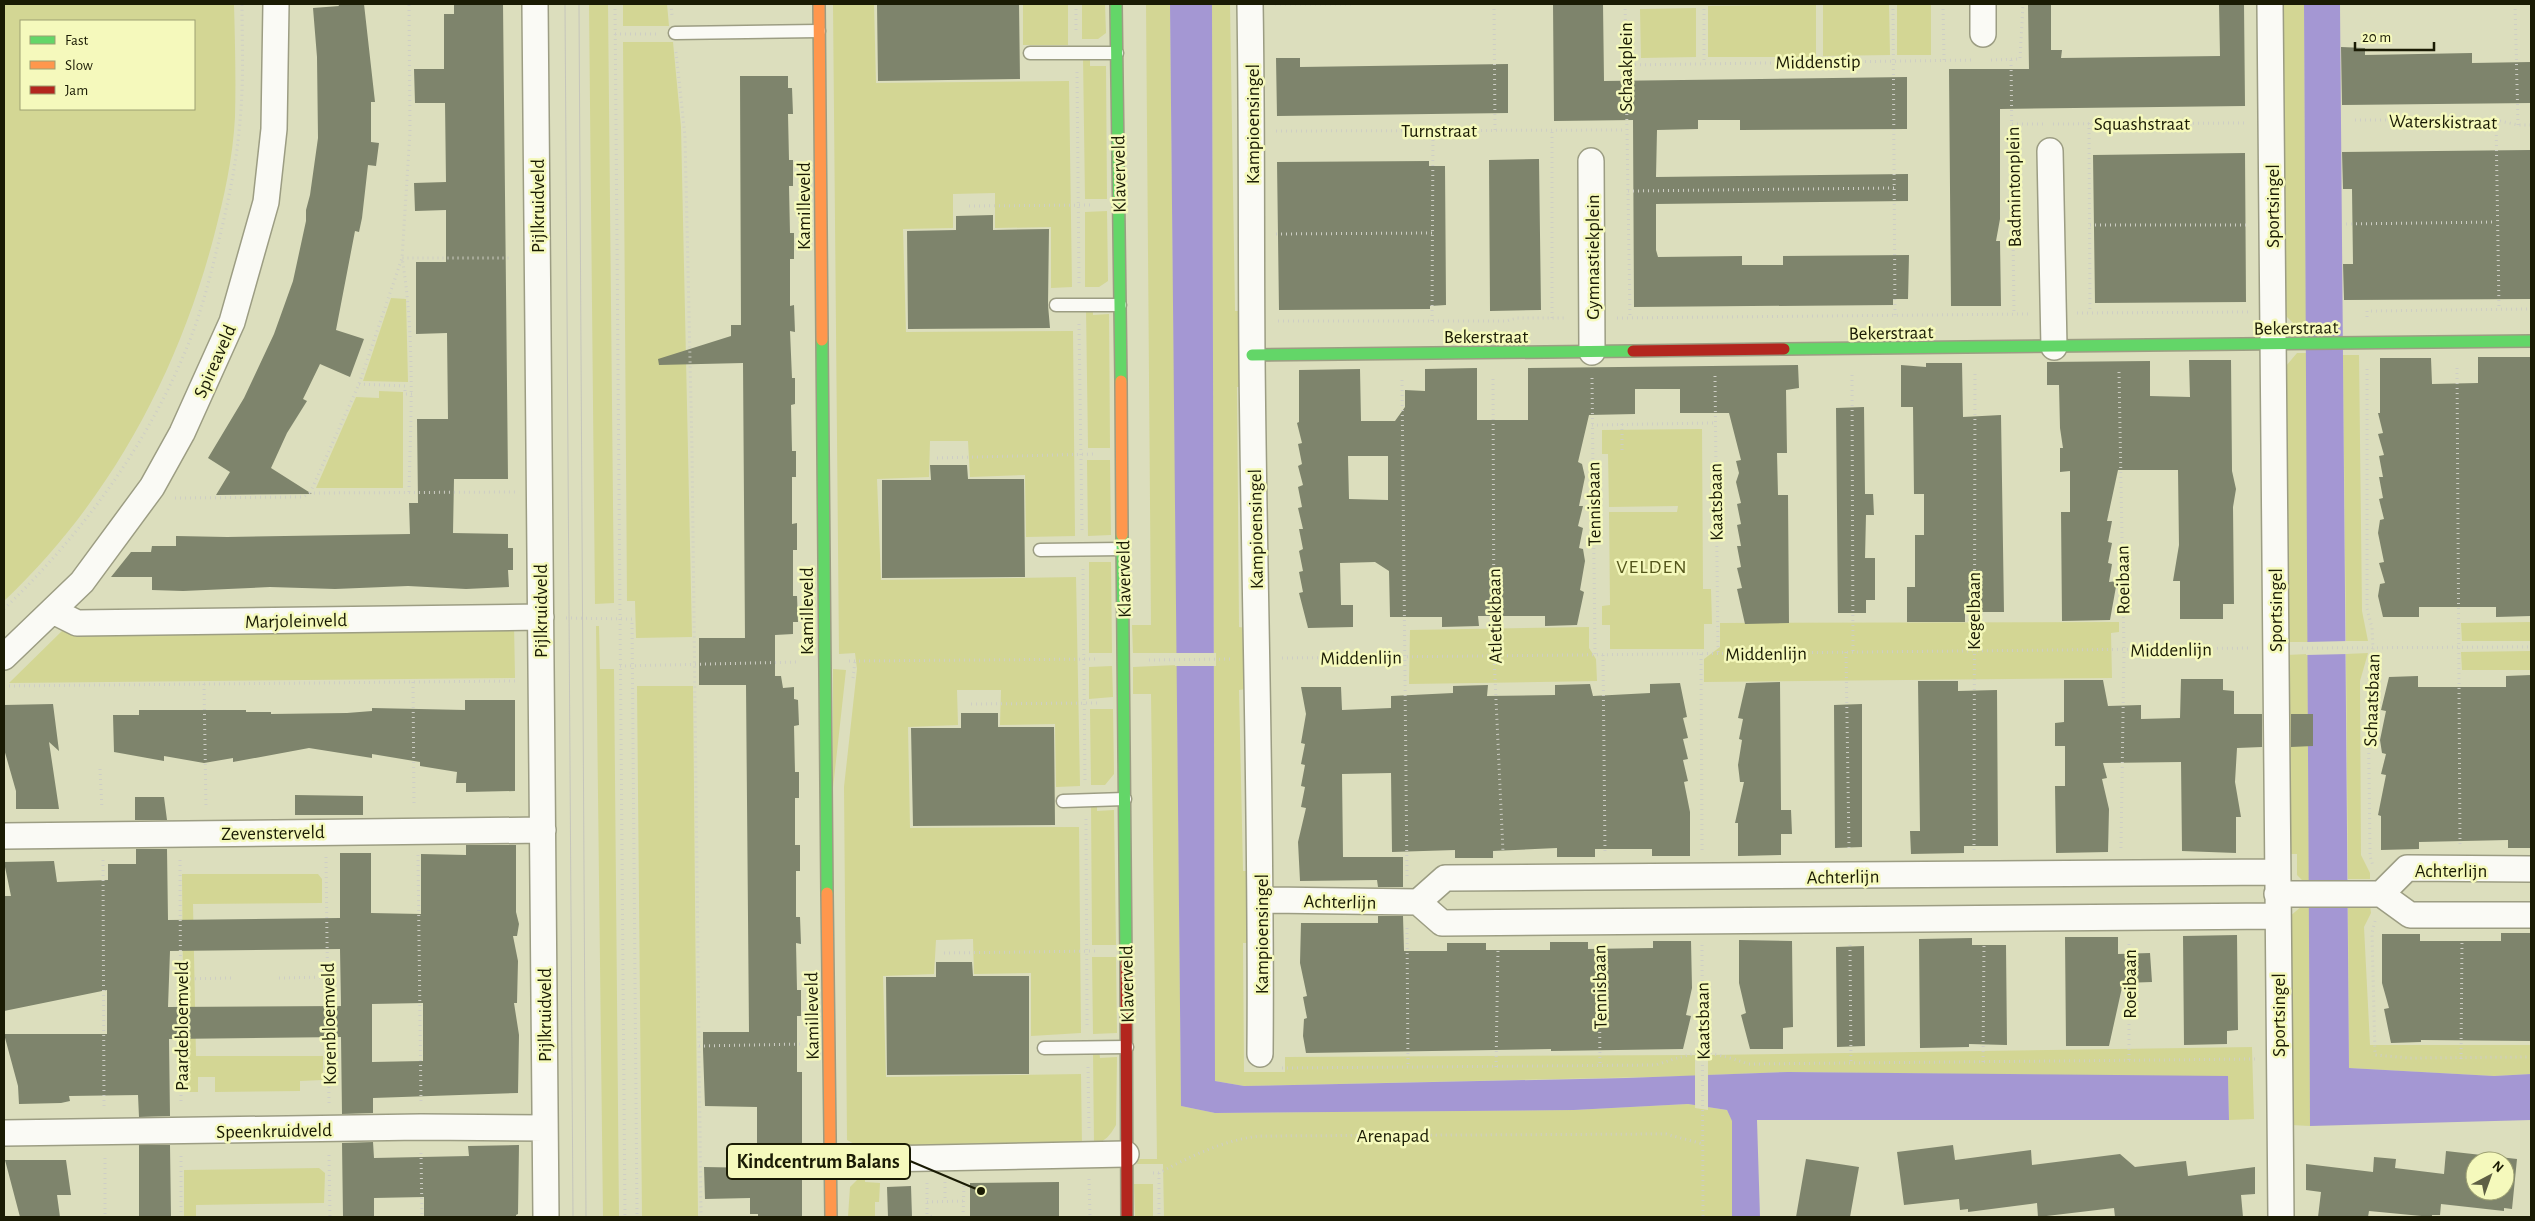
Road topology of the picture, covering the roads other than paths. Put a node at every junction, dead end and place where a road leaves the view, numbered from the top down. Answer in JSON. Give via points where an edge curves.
{"nodes":[{"id":1,"x":276,"y":4,"type":"edge"},
{"id":2,"x":535,"y":4,"type":"edge"},
{"id":3,"x":819,"y":4,"type":"edge"},
{"id":4,"x":1116,"y":4,"type":"edge"},
{"id":5,"x":1250,"y":4,"type":"edge"},
{"id":6,"x":1983,"y":4,"type":"edge"},
{"id":7,"x":2270,"y":4,"type":"edge"},
{"id":8,"x":819,"y":30,"type":"junction"},
{"id":9,"x":675,"y":33,"type":"road end"},
{"id":10,"x":1984,"y":34,"type":"dead end"},
{"id":11,"x":1030,"y":52,"type":"dead end"},
{"id":12,"x":1117,"y":53,"type":"junction"},
{"id":13,"x":2050,"y":151,"type":"dead end"},
{"id":14,"x":1591,"y":161,"type":"dead end"},
{"id":15,"x":1056,"y":305,"type":"dead end"},
{"id":16,"x":1120,"y":305,"type":"junction"},
{"id":17,"x":2531,"y":341,"type":"edge"},
{"id":18,"x":2285,"y":345,"type":"junction"},
{"id":19,"x":2054,"y":347,"type":"junction"},
{"id":20,"x":1592,"y":352,"type":"junction"},
{"id":21,"x":1252,"y":355,"type":"junction"},
{"id":22,"x":1123,"y":549,"type":"junction"},
{"id":23,"x":1040,"y":550,"type":"dead end"},
{"id":24,"x":53,"y":611,"type":"junction"},
{"id":25,"x":541,"y":617,"type":"junction"},
{"id":26,"x":4,"y":657,"type":"edge"},
{"id":27,"x":1125,"y":799,"type":"junction"},
{"id":28,"x":1063,"y":801,"type":"dead end"},
{"id":29,"x":543,"y":830,"type":"junction"},
{"id":30,"x":4,"y":836,"type":"edge"},
{"id":31,"x":2531,"y":869,"type":"edge"},
{"id":32,"x":2281,"y":894,"type":"junction"},
{"id":33,"x":2375,"y":894,"type":"junction"},
{"id":34,"x":1262,"y":900,"type":"junction"},
{"id":35,"x":1412,"y":902,"type":"junction"},
{"id":36,"x":2531,"y":915,"type":"edge"},
{"id":37,"x":1127,"y":1047,"type":"junction"},
{"id":38,"x":1044,"y":1048,"type":"dead end"},
{"id":39,"x":1260,"y":1054,"type":"road end"},
{"id":40,"x":545,"y":1128,"type":"junction"},
{"id":41,"x":4,"y":1133,"type":"edge"},
{"id":42,"x":831,"y":1160,"type":"junction"},
{"id":43,"x":1126,"y":1163,"type":"junction"},
{"id":44,"x":546,"y":1217,"type":"edge"},
{"id":45,"x":831,"y":1217,"type":"edge"},
{"id":46,"x":1126,"y":1217,"type":"edge"},
{"id":47,"x":2281,"y":1217,"type":"edge"}],
"edges":[{"from":1,"to":24,"type":"street","name":"Spireaveld","via":[[274,129],[266,202],[232,322],[182,433],[152,487],[82,582]]},
{"from":2,"to":25,"type":"street","name":"Pijlkruidveld"},
{"from":3,"to":8,"type":"street","name":"Kamilleveld"},
{"from":4,"to":12,"type":"street","name":"Klaverveld"},
{"from":5,"to":21,"type":"street","name":"Kampioensingel"},
{"from":6,"to":10,"type":"street"},
{"from":7,"to":18,"type":"street","name":"Sportsingel","via":[[2272,318]]},
{"from":8,"to":9,"type":"lane"},
{"from":8,"to":42,"type":"street","name":"Kamilleveld"},
{"from":11,"to":12,"type":"lane"},
{"from":12,"to":16,"type":"street","name":"Klaverveld"},
{"from":13,"to":19,"type":"street","name":"Badmintonplein"},
{"from":14,"to":20,"type":"street","name":"Gymnastiekplein"},
{"from":15,"to":16,"type":"lane"},
{"from":16,"to":22,"type":"street","name":"Klaverveld"},
{"from":17,"to":18,"type":"street","name":"Bekerstraat"},
{"from":18,"to":19,"type":"street","name":"Bekerstraat"},
{"from":18,"to":32,"type":"street","name":"Sportsingel","via":[[2286,648]]},
{"from":19,"to":20,"type":"street","name":"Bekerstraat"},
{"from":20,"to":21,"type":"street","name":"Bekerstraat"},
{"from":21,"to":34,"type":"street","name":"Kampioensingel"},
{"from":22,"to":23,"type":"lane"},
{"from":22,"to":27,"type":"street","name":"Klaverveld"},
{"from":24,"to":25,"type":"street","name":"Marjoleinveld","via":[[77,623]]},
{"from":24,"to":26,"type":"street","name":"Spireaveld"},
{"from":25,"to":29,"type":"street","name":"Pijlkruidveld"},
{"from":27,"to":28,"type":"lane"},
{"from":27,"to":37,"type":"street","name":"Klaverveld"},
{"from":29,"to":30,"type":"street","name":"Zevensterveld"},
{"from":29,"to":40,"type":"street","name":"Pijlkruidveld"},
{"from":31,"to":33,"type":"street","name":"Achterlijn","via":[[2407,868]]},
{"from":32,"to":33,"type":"street","name":"Achterlijn"},
{"from":32,"to":35,"type":"street","name":"Achterlijn","via":[[2130,916],[1849,920],[1442,923]]},
{"from":32,"to":35,"type":"street","name":"Achterlijn","via":[[2121,874],[1446,878]]},
{"from":32,"to":47,"type":"street","name":"Sportsingel","via":[[2278,1059]]},
{"from":33,"to":36,"type":"street","via":[[2410,915]]},
{"from":34,"to":35,"type":"street","name":"Achterlijn"},
{"from":34,"to":39,"type":"street","name":"Kampioensingel"},
{"from":37,"to":38,"type":"lane"},
{"from":37,"to":43,"type":"street","name":"Klaverveld"},
{"from":40,"to":41,"type":"street","name":"Speenkruidveld"},
{"from":40,"to":44,"type":"street","name":"Pijlkruidveld"},
{"from":42,"to":43,"type":"street","via":[[1089,1154]]},
{"from":42,"to":45,"type":"street","name":"Kamilleveld"},
{"from":43,"to":46,"type":"street","name":"Klaverveld"}]}
